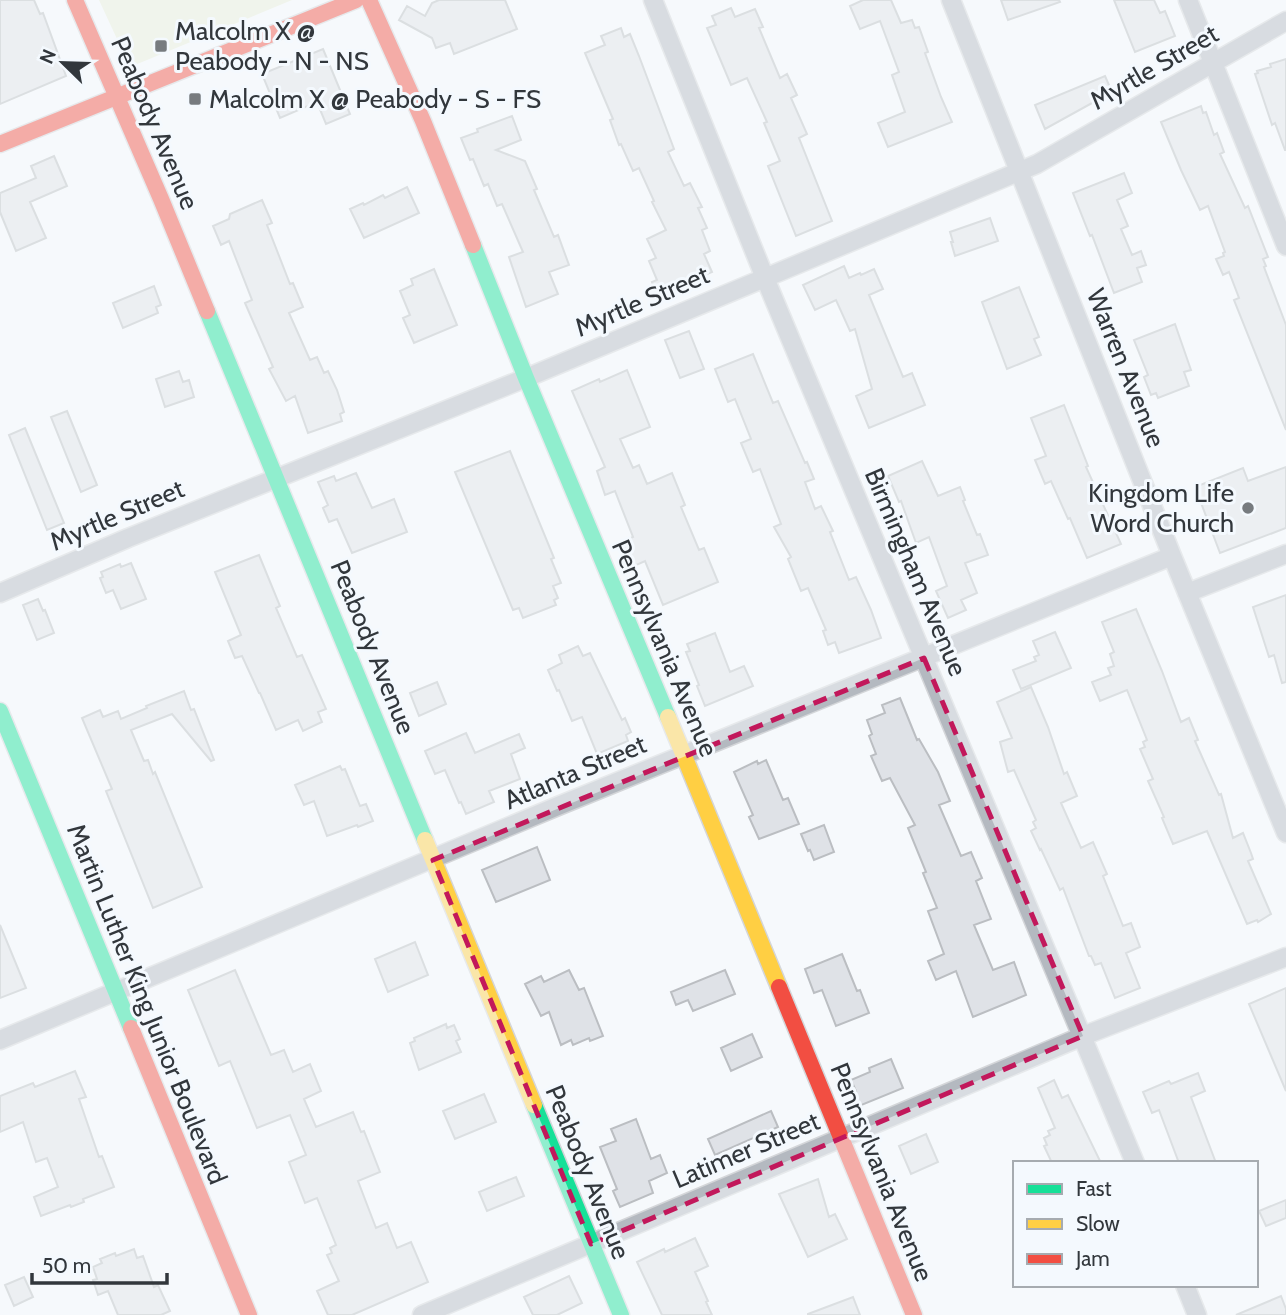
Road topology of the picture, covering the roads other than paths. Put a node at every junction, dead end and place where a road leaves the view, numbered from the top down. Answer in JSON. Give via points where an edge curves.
{"nodes":[{"id":1,"x":75,"y":0,"type":"edge"},
{"id":2,"x":356,"y":0,"type":"edge"},
{"id":3,"x":369,"y":0,"type":"edge"},
{"id":4,"x":653,"y":0,"type":"edge"},
{"id":5,"x":951,"y":0,"type":"edge"},
{"id":6,"x":1188,"y":0,"type":"edge"},
{"id":7,"x":1286,"y":21,"type":"edge"},
{"id":8,"x":1213,"y":64,"type":"junction"},
{"id":9,"x":118,"y":96,"type":"junction"},
{"id":10,"x":0,"y":145,"type":"edge"},
{"id":11,"x":1020,"y":171,"type":"junction"},
{"id":12,"x":1286,"y":246,"type":"edge"},
{"id":13,"x":765,"y":278,"type":"junction"},
{"id":14,"x":526,"y":378,"type":"junction"},
{"id":15,"x":276,"y":478,"type":"junction"},
{"id":16,"x":1286,"y":554,"type":"edge"},
{"id":17,"x":1172,"y":556,"type":"junction"},
{"id":18,"x":0,"y":593,"type":"edge"},
{"id":19,"x":1187,"y":593,"type":"junction"},
{"id":20,"x":924,"y":658,"type":"junction"},
{"id":21,"x":0,"y":711,"type":"edge"},
{"id":22,"x":684,"y":755,"type":"junction"},
{"id":23,"x":1286,"y":833,"type":"edge"},
{"id":24,"x":433,"y":859,"type":"junction"},
{"id":25,"x":1286,"y":957,"type":"edge"},
{"id":26,"x":116,"y":992,"type":"junction"},
{"id":27,"x":1083,"y":1036,"type":"junction"},
{"id":28,"x":0,"y":1040,"type":"edge"},
{"id":29,"x":842,"y":1138,"type":"junction"},
{"id":30,"x":1134,"y":1161,"type":"edge"},
{"id":31,"x":591,"y":1244,"type":"junction"},
{"id":32,"x":1186,"y":1287,"type":"edge"},
{"id":33,"x":249,"y":1315,"type":"edge"},
{"id":34,"x":422,"y":1315,"type":"edge"},
{"id":35,"x":621,"y":1315,"type":"edge"},
{"id":36,"x":914,"y":1315,"type":"edge"},
{"id":37,"x":1196,"y":1315,"type":"edge"}],
"edges":[{"from":1,"to":9,"type":"street","name":"Peabody Avenue"},
{"from":2,"to":9,"type":"street"},
{"from":3,"to":14,"type":"street","name":"Pennsylvania Avenue"},
{"from":4,"to":13,"type":"street","name":"Birmingham Avenue"},
{"from":5,"to":11,"type":"street","name":"Warren Avenue"},
{"from":6,"to":8,"type":"street"},
{"from":7,"to":8,"type":"street","name":"Myrtle Street"},
{"from":8,"to":11,"type":"street","name":"Myrtle Street"},
{"from":8,"to":12,"type":"street"},
{"from":9,"to":10,"type":"street"},
{"from":9,"to":15,"type":"street","name":"Peabody Avenue"},
{"from":11,"to":13,"type":"street","name":"Myrtle Street"},
{"from":11,"to":17,"type":"street","name":"Warren Avenue"},
{"from":13,"to":14,"type":"street","name":"Myrtle Street"},
{"from":13,"to":20,"type":"street","name":"Birmingham Avenue"},
{"from":14,"to":15,"type":"street","name":"Myrtle Street"},
{"from":14,"to":22,"type":"street","name":"Pennsylvania Avenue"},
{"from":15,"to":18,"type":"street","name":"Myrtle Street"},
{"from":15,"to":24,"type":"street","name":"Peabody Avenue"},
{"from":16,"to":19,"type":"street"},
{"from":17,"to":19,"type":"street","name":"Warren Avenue"},
{"from":17,"to":20,"type":"street","name":"Atlanta Street"},
{"from":19,"to":23,"type":"street","name":"Warren Avenue"},
{"from":20,"to":22,"type":"street","name":"Atlanta Street"},
{"from":20,"to":27,"type":"street","name":"Birmingham Avenue"},
{"from":21,"to":26,"type":"street","name":"Martin Luther King Junior Boulevard"},
{"from":22,"to":24,"type":"street","name":"Atlanta Street"},
{"from":22,"to":29,"type":"street","name":"Pennsylvania Avenue"},
{"from":24,"to":26,"type":"street","name":"Atlanta Street"},
{"from":24,"to":31,"type":"street","name":"Peabody Avenue"},
{"from":25,"to":27,"type":"street","name":"Latimer Street"},
{"from":26,"to":28,"type":"street","name":"Atlanta Street"},
{"from":26,"to":33,"type":"street","name":"Martin Luther King Junior Boulevard"},
{"from":27,"to":29,"type":"street","name":"Latimer Street"},
{"from":27,"to":30,"type":"street","name":"Birmingham Avenue"},
{"from":29,"to":31,"type":"street","name":"Latimer Street"},
{"from":29,"to":36,"type":"street","name":"Pennsylvania Avenue"},
{"from":31,"to":34,"type":"street","name":"Latimer Street"},
{"from":31,"to":35,"type":"street","name":"Peabody Avenue"},
{"from":32,"to":37,"type":"street"}]}
